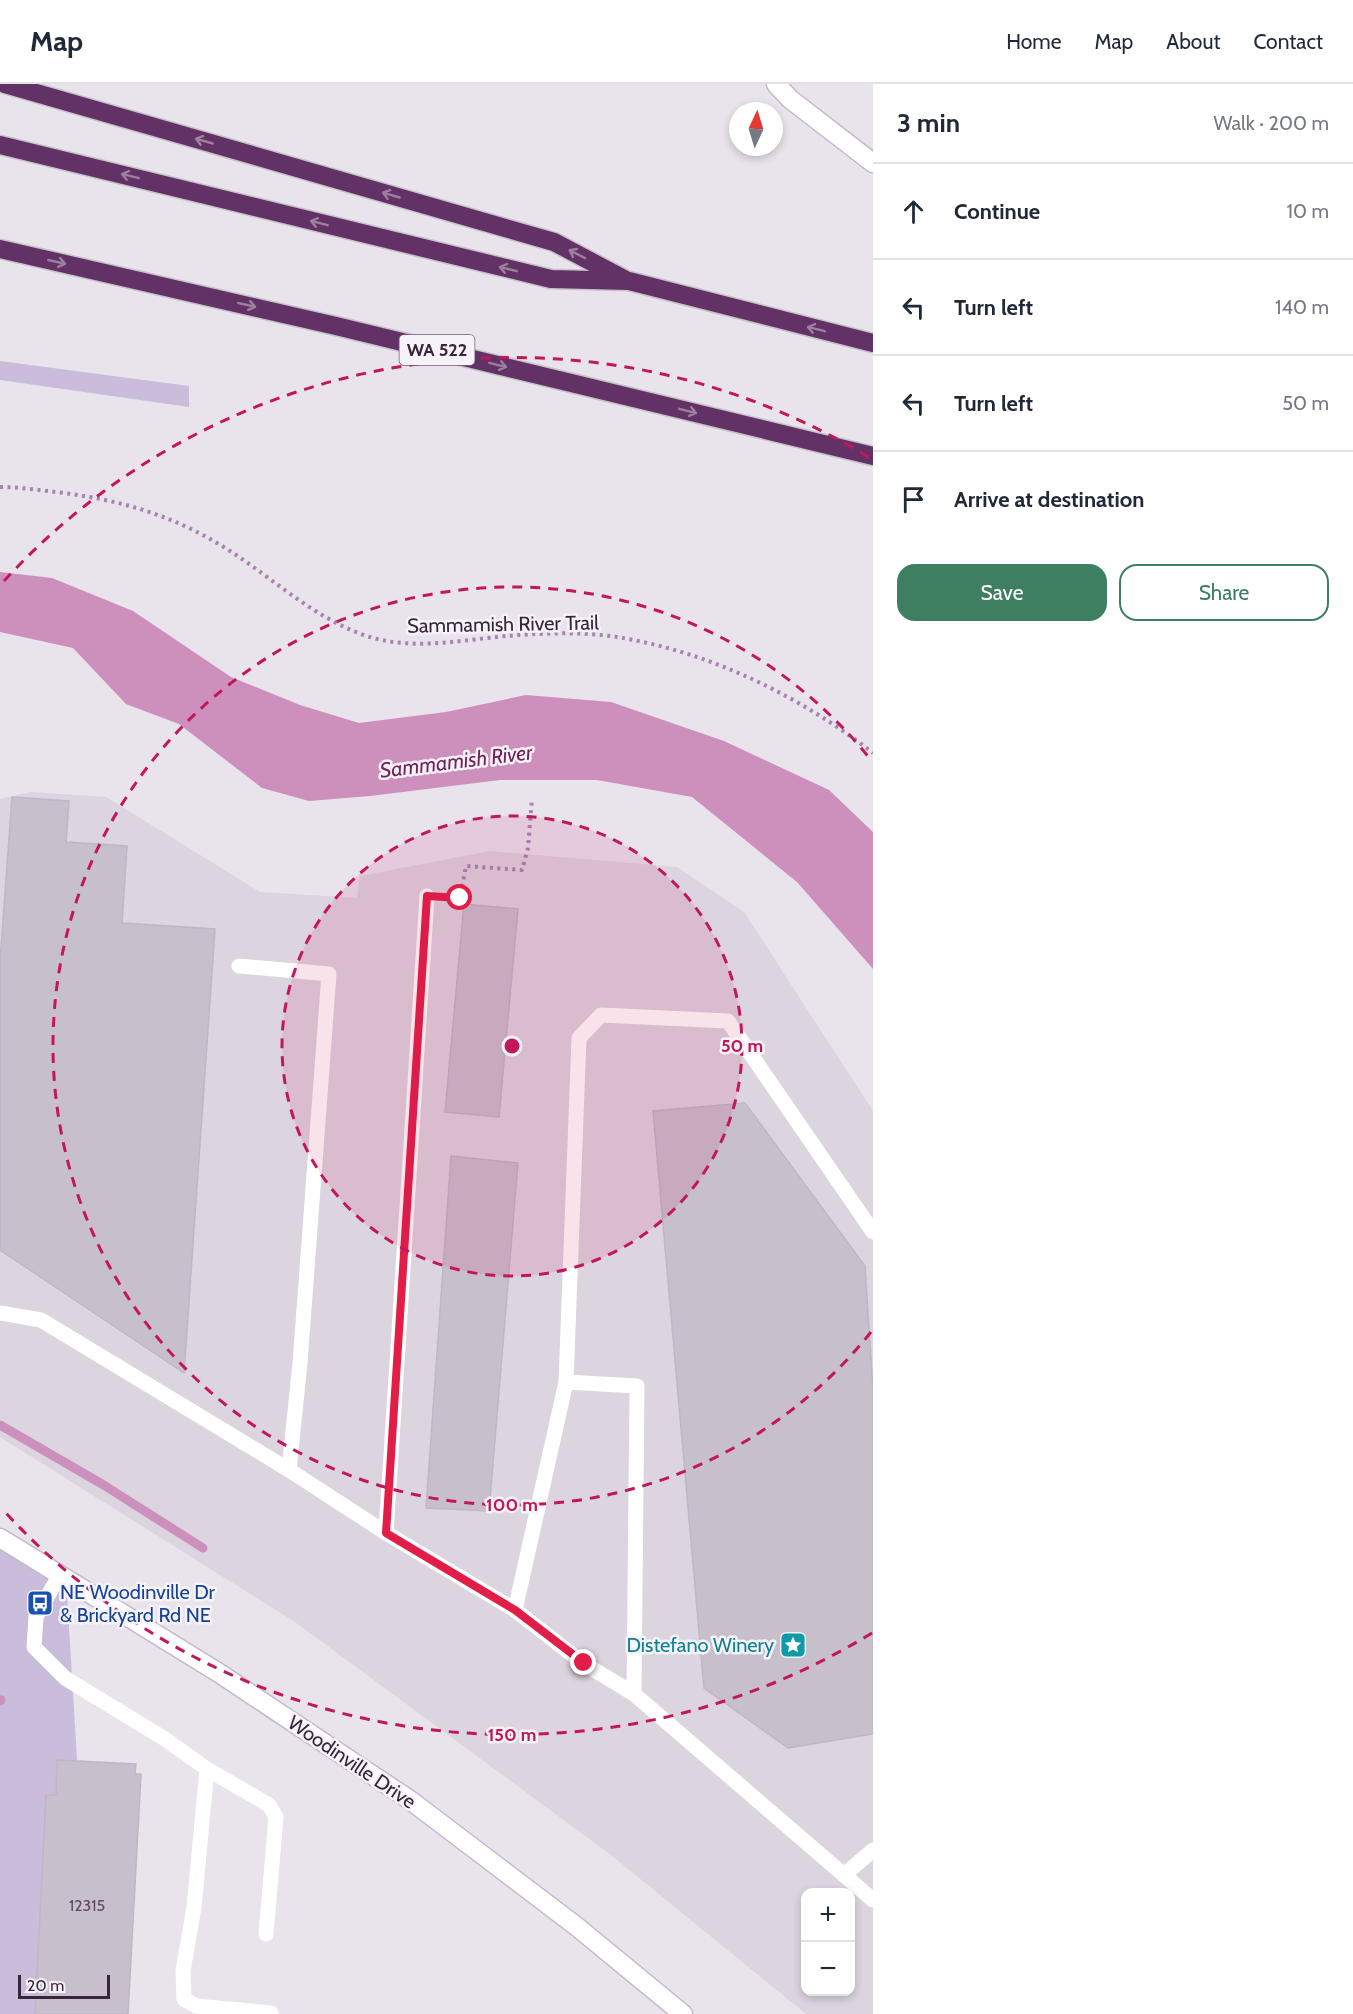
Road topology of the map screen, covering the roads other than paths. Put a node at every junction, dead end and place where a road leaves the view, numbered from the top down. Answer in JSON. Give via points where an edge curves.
{"nodes":[{"id":1,"x":5,"y":84,"type":"edge"},
{"id":2,"x":776,"y":84,"type":"edge"},
{"id":3,"x":0,"y":145,"type":"edge"},
{"id":4,"x":873,"y":163,"type":"edge"},
{"id":5,"x":0,"y":249,"type":"edge"},
{"id":6,"x":629,"y":281,"type":"junction"},
{"id":7,"x":873,"y":343,"type":"edge"},
{"id":8,"x":873,"y":456,"type":"edge"},
{"id":9,"x":427,"y":896,"type":"road end"},
{"id":10,"x":239,"y":966,"type":"dead end"},
{"id":11,"x":873,"y":1232,"type":"edge"},
{"id":12,"x":0,"y":1313,"type":"edge"},
{"id":13,"x":566,"y":1383,"type":"junction"},
{"id":14,"x":289,"y":1470,"type":"junction"},
{"id":15,"x":386,"y":1533,"type":"junction"},
{"id":16,"x":1,"y":1543,"type":"edge"},
{"id":17,"x":60,"y":1574,"type":"junction"},
{"id":18,"x":515,"y":1610,"type":"junction"},
{"id":19,"x":634,"y":1694,"type":"junction"},
{"id":20,"x":207,"y":1769,"type":"junction"},
{"id":21,"x":873,"y":1850,"type":"edge"},
{"id":22,"x":844,"y":1875,"type":"junction"},
{"id":23,"x":873,"y":1900,"type":"edge"},
{"id":24,"x":266,"y":1934,"type":"dead end"},
{"id":25,"x":271,"y":2013,"type":"edge"},
{"id":26,"x":683,"y":2014,"type":"edge"}],
"edges":[{"from":6,"to":1,"type":"highway","one_way":true,"via":[[554,243]]},
{"from":2,"to":4,"type":"main road"},
{"from":6,"to":3,"type":"highway","one_way":true,"via":[[551,279]]},
{"from":5,"to":8,"type":"highway","number":"WA 522","one_way":true},
{"from":7,"to":6,"type":"highway","one_way":true},
{"from":9,"to":15,"type":"lane"},
{"from":10,"to":14,"type":"lane","via":[[329,974]]},
{"from":11,"to":13,"type":"lane","via":[[728,1021],[601,1015],[579,1038]]},
{"from":12,"to":14,"type":"lane","via":[[41,1320]]},
{"from":13,"to":18,"type":"lane"},
{"from":13,"to":19,"type":"lane","via":[[637,1386]]},
{"from":14,"to":15,"type":"lane"},
{"from":15,"to":18,"type":"lane"},
{"from":16,"to":17,"type":"main road","name":"Woodinville Drive"},
{"from":17,"to":20,"type":"lane","via":[[36,1617],[34,1647],[65,1678]]},
{"from":17,"to":26,"type":"main road","name":"Woodinville Drive","via":[[219,1672],[410,1800],[576,1926]]},
{"from":18,"to":19,"type":"lane","via":[[584,1663]]},
{"from":19,"to":22,"type":"lane"},
{"from":20,"to":24,"type":"lane","via":[[269,1804],[276,1817]]},
{"from":20,"to":25,"type":"lane","via":[[194,1907],[183,1971],[184,1999],[196,2006]]},
{"from":21,"to":22,"type":"lane"},
{"from":22,"to":23,"type":"lane"}]}
